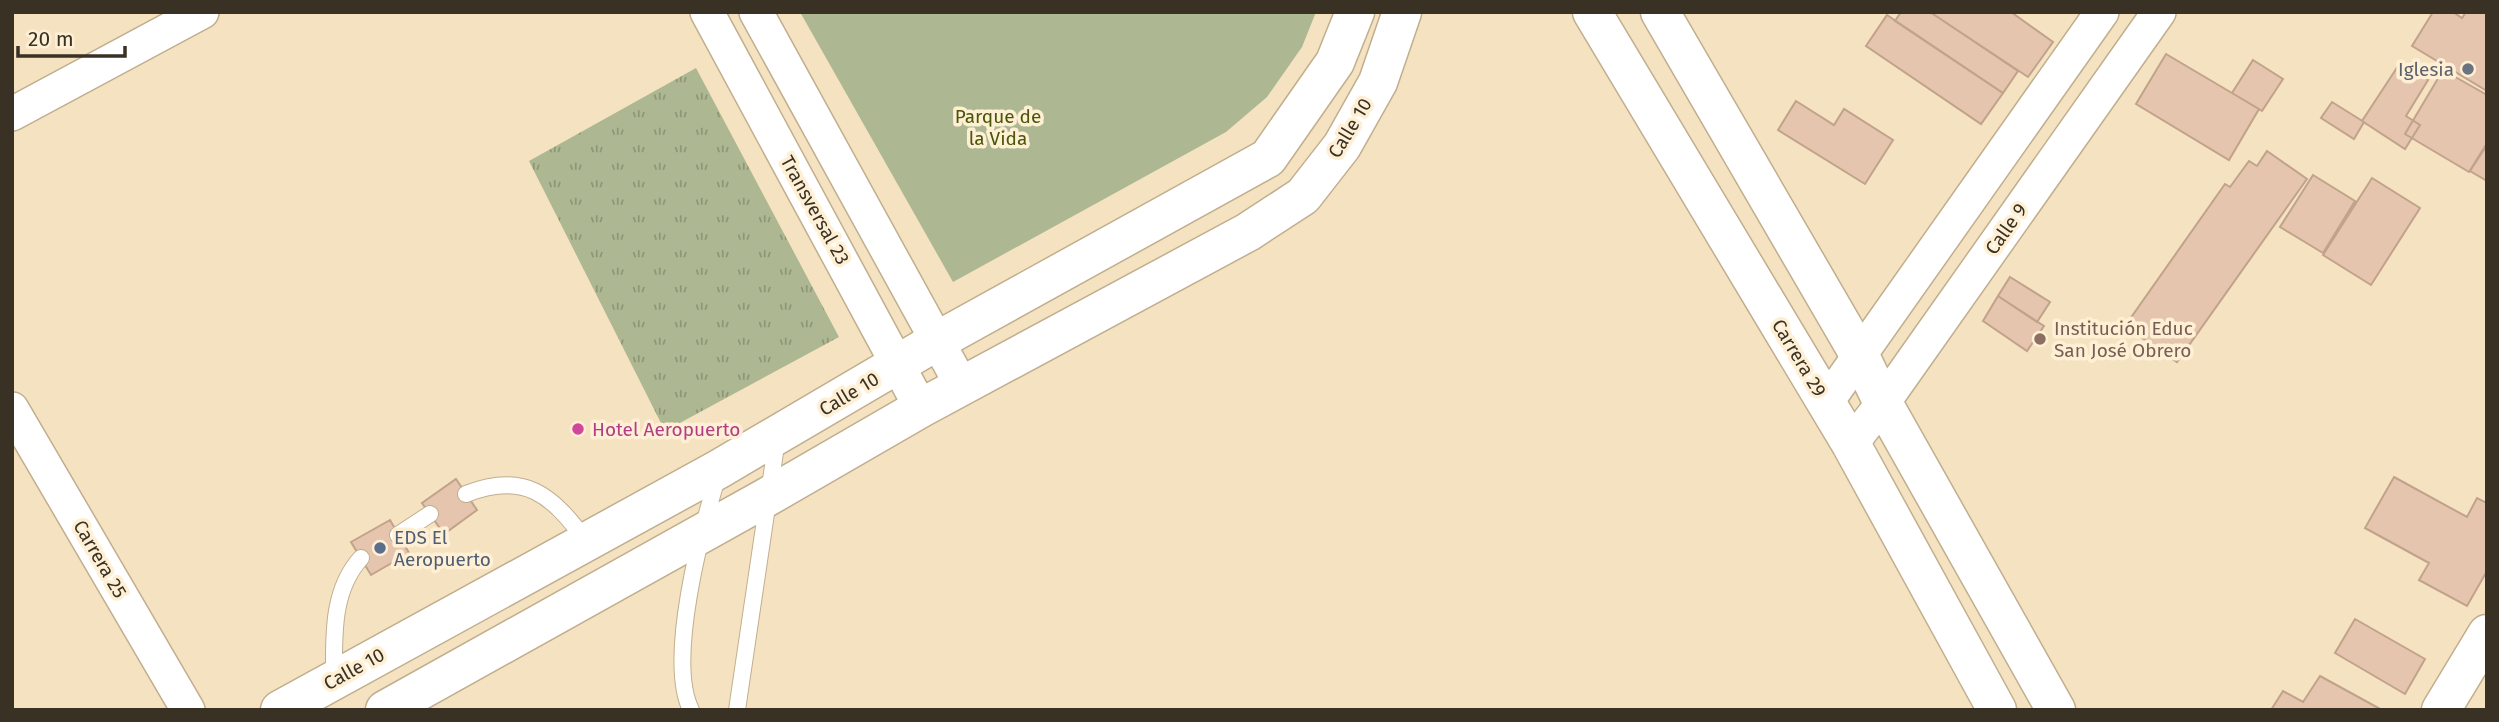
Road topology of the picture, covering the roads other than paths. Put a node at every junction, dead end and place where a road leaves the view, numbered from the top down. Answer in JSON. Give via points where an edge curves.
{"nodes":[{"id":1,"x":202,"y":12,"type":"edge"},
{"id":2,"x":708,"y":12,"type":"edge"},
{"id":3,"x":756,"y":12,"type":"edge"},
{"id":4,"x":1355,"y":12,"type":"edge"},
{"id":5,"x":1402,"y":12,"type":"edge"},
{"id":6,"x":1592,"y":12,"type":"edge"},
{"id":7,"x":1660,"y":12,"type":"edge"},
{"id":8,"x":2102,"y":12,"type":"edge"},
{"id":9,"x":2159,"y":12,"type":"edge"},
{"id":10,"x":12,"y":114,"type":"edge"},
{"id":11,"x":1268,"y":158,"type":"junction"},
{"id":12,"x":1303,"y":196,"type":"junction"},
{"id":13,"x":937,"y":341,"type":"junction"},
{"id":14,"x":1860,"y":356,"type":"junction"},
{"id":15,"x":900,"y":364,"type":"junction"},
{"id":16,"x":962,"y":386,"type":"junction"},
{"id":17,"x":1826,"y":403,"type":"junction"},
{"id":18,"x":1883,"y":403,"type":"junction"},
{"id":19,"x":921,"y":408,"type":"junction"},
{"id":20,"x":12,"y":409,"type":"edge"},
{"id":21,"x":778,"y":436,"type":"junction"},
{"id":22,"x":1851,"y":444,"type":"junction"},
{"id":23,"x":719,"y":470,"type":"junction"},
{"id":24,"x":467,"y":494,"type":"dead end"},
{"id":25,"x":767,"y":497,"type":"junction"},
{"id":26,"x":430,"y":514,"type":"dead end"},
{"id":27,"x":701,"y":534,"type":"junction"},
{"id":28,"x":398,"y":535,"type":"dead end"},
{"id":29,"x":586,"y":541,"type":"junction"},
{"id":30,"x":361,"y":558,"type":"dead end"},
{"id":31,"x":2487,"y":634,"type":"edge"},
{"id":32,"x":334,"y":680,"type":"junction"},
{"id":33,"x":188,"y":710,"type":"edge"},
{"id":34,"x":280,"y":710,"type":"edge"},
{"id":35,"x":384,"y":710,"type":"edge"},
{"id":36,"x":691,"y":710,"type":"edge"},
{"id":37,"x":737,"y":710,"type":"edge"},
{"id":38,"x":1997,"y":710,"type":"edge"},
{"id":39,"x":2056,"y":710,"type":"edge"},
{"id":40,"x":2441,"y":710,"type":"edge"}],
"edges":[{"from":1,"to":10,"type":"street"},
{"from":2,"to":15,"type":"street","name":"Transversal 23"},
{"from":3,"to":13,"type":"street"},
{"from":4,"to":11,"type":"street","name":"Calle 10","via":[[1335,62]]},
{"from":5,"to":12,"type":"street","name":"Calle 10","via":[[1378,82],[1342,146]]},
{"from":6,"to":17,"type":"street","name":"Carrera 29"},
{"from":7,"to":14,"type":"street"},
{"from":8,"to":14,"type":"street"},
{"from":9,"to":18,"type":"street","name":"Calle 9"},
{"from":11,"to":12,"type":"street"},
{"from":11,"to":13,"type":"street","name":"Calle 10"},
{"from":12,"to":16,"type":"street","name":"Calle 10","via":[[1248,232]]},
{"from":13,"to":15,"type":"street","name":"Calle 10"},
{"from":13,"to":16,"type":"street"},
{"from":14,"to":17,"type":"street"},
{"from":14,"to":18,"type":"street"},
{"from":15,"to":19,"type":"street","name":"Transversal 23"},
{"from":15,"to":21,"type":"street","name":"Calle 10"},
{"from":16,"to":19,"type":"street","name":"Calle 10"},
{"from":17,"to":22,"type":"street","name":"Carrera 29"},
{"from":18,"to":22,"type":"street","name":"Calle 9"},
{"from":18,"to":39,"type":"street"},
{"from":19,"to":25,"type":"street","name":"Calle 10"},
{"from":20,"to":33,"type":"street","name":"Carrera 25"},
{"from":21,"to":23,"type":"street","name":"Calle 10"},
{"from":21,"to":25,"type":"lane"},
{"from":22,"to":38,"type":"street","name":"Carrera 29"},
{"from":23,"to":27,"type":"lane"},
{"from":23,"to":29,"type":"street","name":"Calle 10"},
{"from":24,"to":29,"type":"lane","via":[[491,484],[530,488],[573,523]]},
{"from":25,"to":27,"type":"street","name":"Calle 10"},
{"from":25,"to":37,"type":"lane"},
{"from":26,"to":28,"type":"lane"},
{"from":27,"to":35,"type":"street","name":"Calle 10"},
{"from":27,"to":36,"type":"lane","via":[[685,633],[686,695]]},
{"from":29,"to":32,"type":"street","name":"Calle 10"},
{"from":30,"to":32,"type":"lane","via":[[343,587],[338,606]]},
{"from":31,"to":40,"type":"street"},
{"from":32,"to":34,"type":"street","name":"Calle 10"}]}
